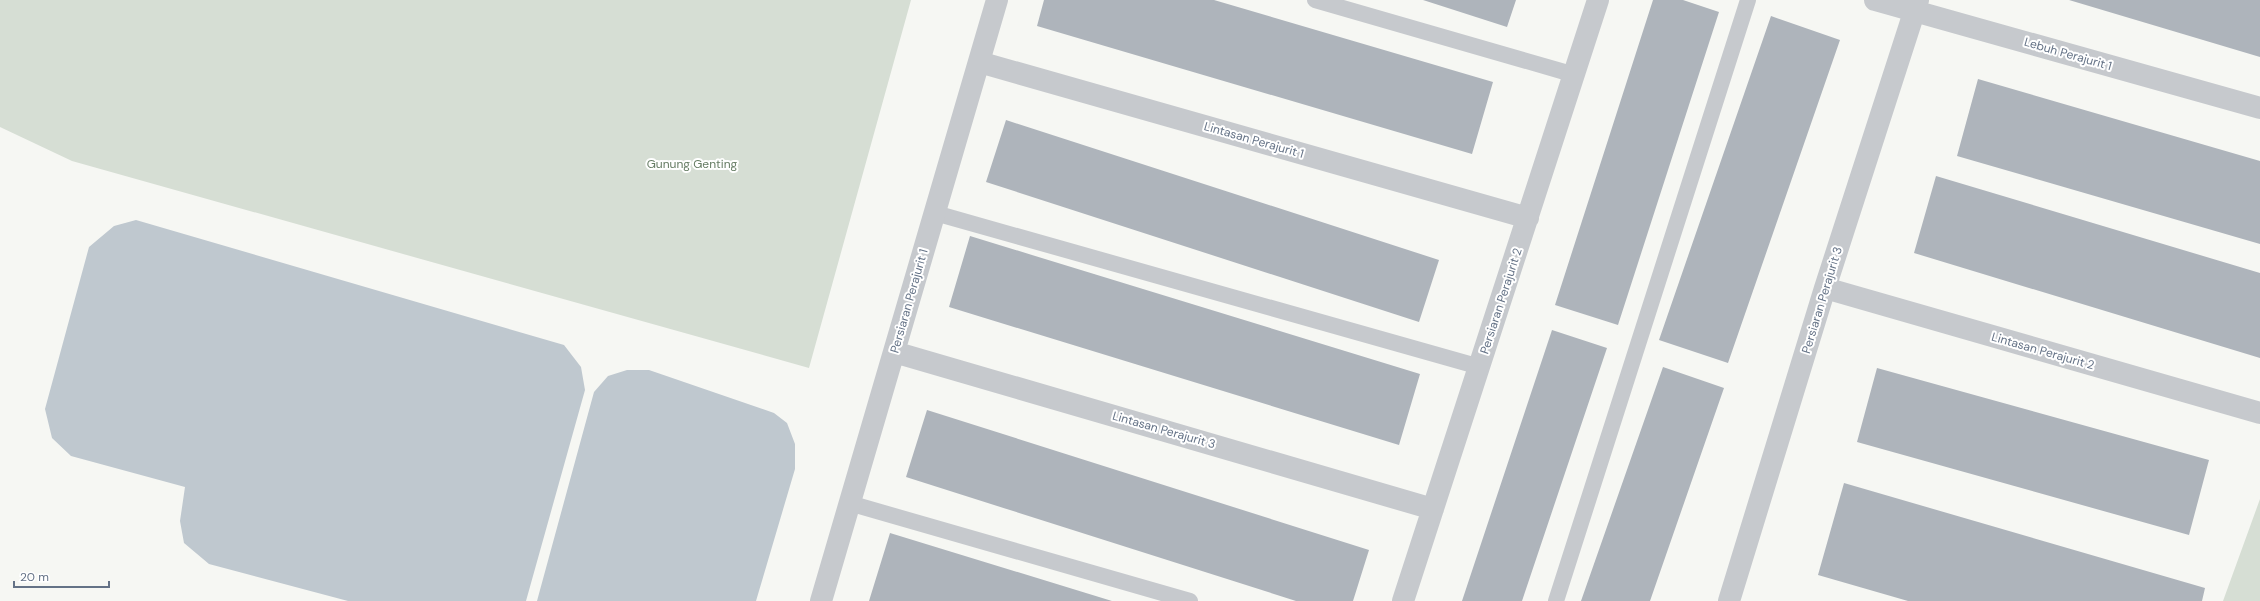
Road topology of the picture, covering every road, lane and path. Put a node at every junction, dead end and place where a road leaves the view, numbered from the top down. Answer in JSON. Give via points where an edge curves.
{"nodes":[{"id":1,"x":997,"y":0,"type":"edge"},
{"id":2,"x":1315,"y":0,"type":"edge"},
{"id":3,"x":1598,"y":0,"type":"edge"},
{"id":4,"x":1748,"y":0,"type":"edge"},
{"id":5,"x":1875,"y":0,"type":"edge"},
{"id":6,"x":1916,"y":6,"type":"edge"},
{"id":7,"x":979,"y":62,"type":"junction"},
{"id":8,"x":1575,"y":75,"type":"junction"},
{"id":9,"x":2260,"y":108,"type":"edge"},
{"id":10,"x":935,"y":213,"type":"junction"},
{"id":11,"x":1528,"y":218,"type":"junction"},
{"id":12,"x":1825,"y":288,"type":"junction"},
{"id":13,"x":894,"y":352,"type":"junction"},
{"id":14,"x":1480,"y":367,"type":"junction"},
{"id":15,"x":2260,"y":413,"type":"edge"},
{"id":16,"x":849,"y":504,"type":"junction"},
{"id":17,"x":1433,"y":509,"type":"junction"},
{"id":18,"x":821,"y":601,"type":"edge"},
{"id":19,"x":1190,"y":601,"type":"edge"},
{"id":20,"x":1403,"y":601,"type":"edge"},
{"id":21,"x":1556,"y":601,"type":"edge"},
{"id":22,"x":1729,"y":601,"type":"edge"}],
"edges":[{"from":1,"to":7,"type":"street","name":"Persiaran Perajurit 1"},
{"from":2,"to":8,"type":"lane"},
{"from":3,"to":8,"type":"street","name":"Persiaran Perajurit 2"},
{"from":4,"to":21,"type":"lane"},
{"from":5,"to":6,"type":"street","name":"Lebuh Perajurit 1"},
{"from":6,"to":9,"type":"street","name":"Lebuh Perajurit 1"},
{"from":6,"to":12,"type":"street","name":"Persiaran Perajurit 3"},
{"from":7,"to":10,"type":"street","name":"Persiaran Perajurit 1"},
{"from":7,"to":11,"type":"street","name":"Lintasan Perajurit 1"},
{"from":8,"to":11,"type":"street","name":"Persiaran Perajurit 2"},
{"from":10,"to":13,"type":"street","name":"Persiaran Perajurit 1"},
{"from":10,"to":14,"type":"lane"},
{"from":11,"to":14,"type":"street","name":"Persiaran Perajurit 2"},
{"from":12,"to":15,"type":"street","name":"Lintasan Perajurit 2"},
{"from":12,"to":22,"type":"street","name":"Persiaran Perajurit 3"},
{"from":13,"to":16,"type":"street","name":"Persiaran Perajurit 1"},
{"from":13,"to":17,"type":"street","name":"Lintasan Perajurit 3"},
{"from":14,"to":17,"type":"street","name":"Persiaran Perajurit 2"},
{"from":16,"to":18,"type":"street","name":"Persiaran Perajurit 1"},
{"from":16,"to":19,"type":"lane"},
{"from":17,"to":20,"type":"street","name":"Persiaran Perajurit 2"}]}
